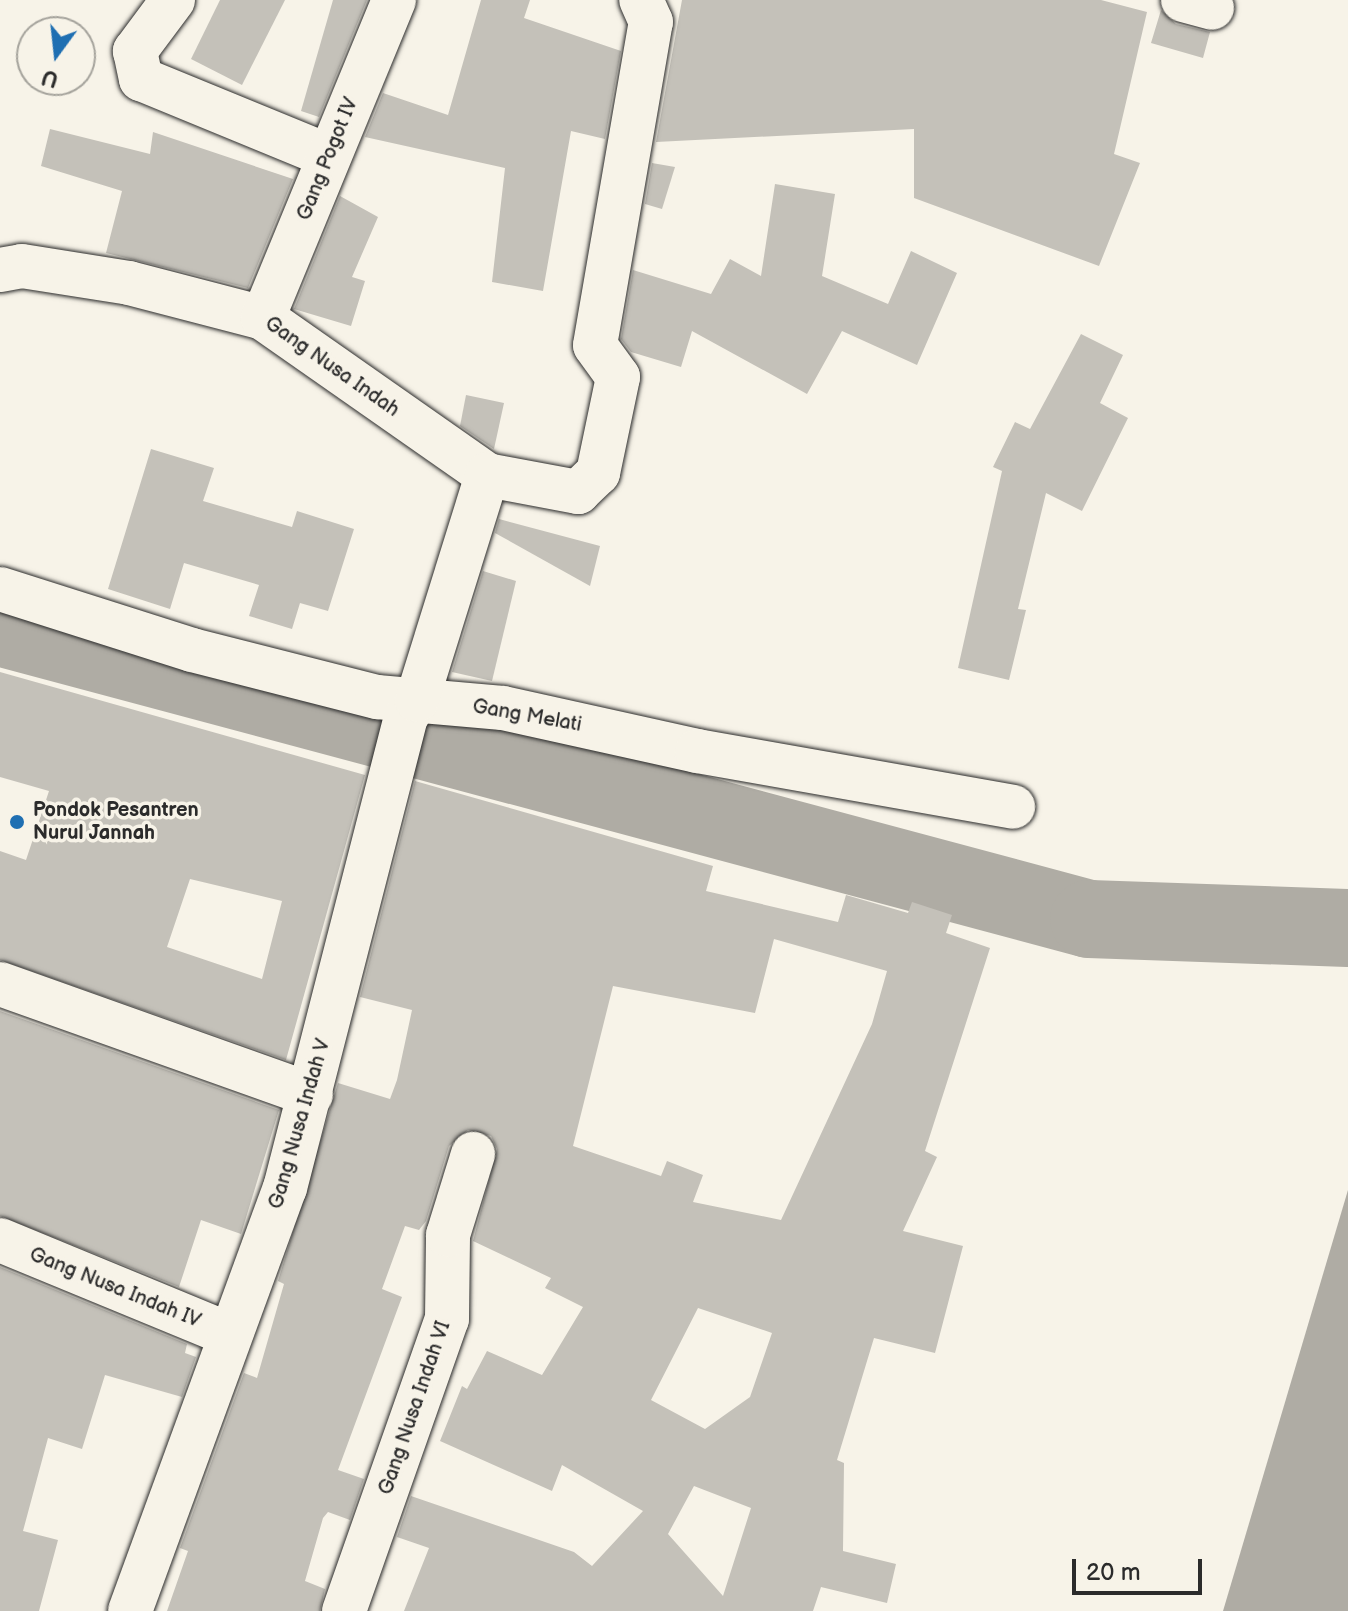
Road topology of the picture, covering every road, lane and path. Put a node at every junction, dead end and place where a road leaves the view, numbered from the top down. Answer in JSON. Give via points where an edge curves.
{"nodes":[{"id":1,"x":173,"y":0,"type":"edge"},
{"id":2,"x":394,"y":0,"type":"edge"},
{"id":3,"x":641,"y":0,"type":"edge"},
{"id":4,"x":329,"y":156,"type":"junction"},
{"id":5,"x":11,"y":268,"type":"edge"},
{"id":6,"x":263,"y":318,"type":"junction"},
{"id":7,"x":487,"y":475,"type":"junction"},
{"id":8,"x":0,"y":589,"type":"edge"},
{"id":9,"x":412,"y":709,"type":"junction"},
{"id":10,"x":1013,"y":807,"type":"dead end"},
{"id":11,"x":0,"y":984,"type":"edge"},
{"id":12,"x":311,"y":1095,"type":"junction"},
{"id":13,"x":473,"y":1154,"type":"dead end"},
{"id":14,"x":0,"y":1240,"type":"edge"},
{"id":15,"x":230,"y":1335,"type":"junction"},
{"id":16,"x":130,"y":1611,"type":"edge"},
{"id":17,"x":344,"y":1611,"type":"edge"}],
"edges":[{"from":1,"to":4,"type":"street","via":[[135,51],[141,79]]},
{"from":2,"to":4,"type":"street","name":"Gang Pogot IV"},
{"from":3,"to":7,"type":"street","via":[[651,22],[595,345],[618,377],[598,473],[578,492]]},
{"from":4,"to":6,"type":"street","name":"Gang Pogot IV"},
{"from":5,"to":6,"type":"street","name":"Gang Nusa Indah","via":[[129,283]]},
{"from":6,"to":7,"type":"street","name":"Gang Nusa Indah"},
{"from":7,"to":9,"type":"street","name":"Gang Nusa Indah V"},
{"from":8,"to":9,"type":"street","name":"Gang Melati","via":[[192,650]]},
{"from":9,"to":10,"type":"street","name":"Gang Melati","via":[[503,708],[697,751]]},
{"from":9,"to":12,"type":"street","name":"Gang Nusa Indah V","via":[[394,761]]},
{"from":11,"to":12,"type":"street"},
{"from":12,"to":15,"type":"street","name":"Gang Nusa Indah V"},
{"from":13,"to":17,"type":"street","name":"Gang Nusa Indah VI","via":[[448,1235],[447,1319]]},
{"from":14,"to":15,"type":"street","name":"Gang Nusa Indah IV"},
{"from":15,"to":16,"type":"street","name":"Gang Nusa Indah V"}]}
